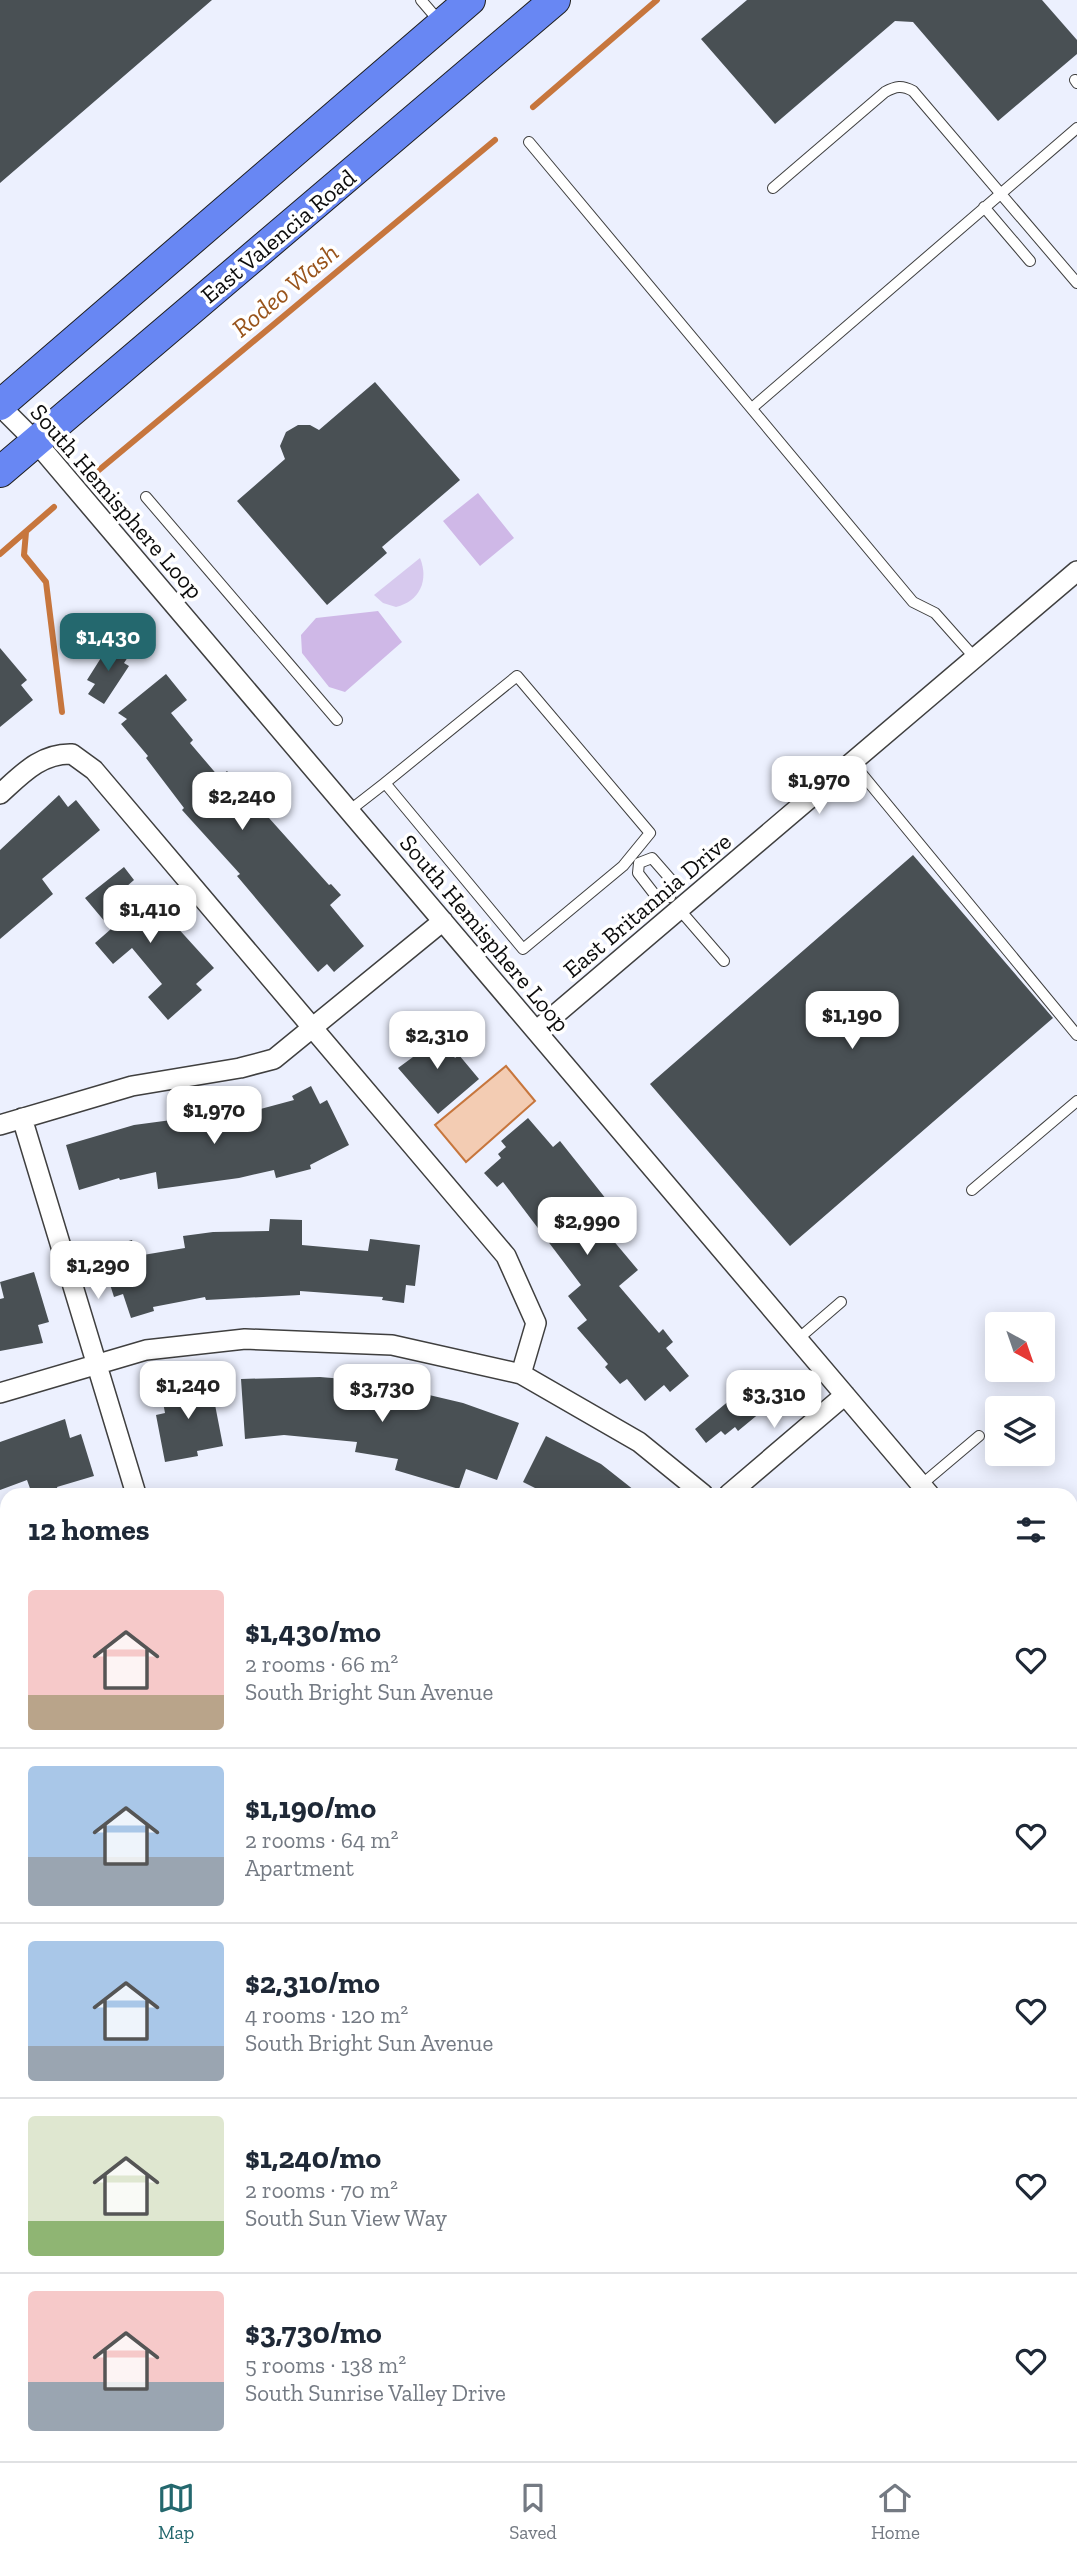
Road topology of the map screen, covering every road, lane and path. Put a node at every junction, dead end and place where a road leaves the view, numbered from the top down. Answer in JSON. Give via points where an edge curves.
{"nodes":[{"id":1,"x":421,"y":0,"type":"edge"},
{"id":2,"x":470,"y":0,"type":"edge"},
{"id":3,"x":555,"y":0,"type":"edge"},
{"id":4,"x":442,"y":24,"type":"junction"},
{"id":5,"x":1077,"y":128,"type":"edge"},
{"id":6,"x":529,"y":142,"type":"dead end"},
{"id":7,"x":773,"y":188,"type":"dead end"},
{"id":8,"x":1000,"y":193,"type":"junction"},
{"id":9,"x":984,"y":207,"type":"junction"},
{"id":10,"x":1030,"y":261,"type":"dead end"},
{"id":11,"x":1077,"y":283,"type":"edge"},
{"id":12,"x":0,"y":405,"type":"edge"},
{"id":13,"x":752,"y":408,"type":"junction"},
{"id":14,"x":36,"y":442,"type":"junction"},
{"id":15,"x":0,"y":472,"type":"edge"},
{"id":16,"x":146,"y":497,"type":"dead end"},
{"id":17,"x":1077,"y":571,"type":"edge"},
{"id":18,"x":975,"y":658,"type":"junction"},
{"id":19,"x":337,"y":720,"type":"dead end"},
{"id":20,"x":852,"y":762,"type":"junction"},
{"id":21,"x":385,"y":783,"type":"junction"},
{"id":22,"x":0,"y":794,"type":"edge"},
{"id":23,"x":349,"y":811,"type":"junction"},
{"id":24,"x":635,"y":860,"type":"junction"},
{"id":25,"x":675,"y":903,"type":"junction"},
{"id":26,"x":443,"y":922,"type":"junction"},
{"id":27,"x":724,"y":961,"type":"dead end"},
{"id":28,"x":313,"y":1029,"type":"junction"},
{"id":29,"x":536,"y":1031,"type":"junction"},
{"id":30,"x":1077,"y":1035,"type":"edge"},
{"id":31,"x":1077,"y":1101,"type":"edge"},
{"id":32,"x":22,"y":1118,"type":"junction"},
{"id":33,"x":0,"y":1125,"type":"edge"},
{"id":34,"x":972,"y":1190,"type":"dead end"},
{"id":35,"x":841,"y":1302,"type":"dead end"},
{"id":36,"x":798,"y":1339,"type":"junction"},
{"id":37,"x":96,"y":1365,"type":"junction"},
{"id":38,"x":521,"y":1374,"type":"junction"},
{"id":39,"x":0,"y":1393,"type":"edge"},
{"id":40,"x":845,"y":1395,"type":"junction"},
{"id":41,"x":979,"y":1436,"type":"dead end"},
{"id":42,"x":134,"y":1488,"type":"edge"},
{"id":43,"x":696,"y":1488,"type":"edge"},
{"id":44,"x":736,"y":1488,"type":"edge"},
{"id":45,"x":923,"y":1488,"type":"edge"},
{"id":46,"x":927,"y":1488,"type":"edge"}],
"edges":[{"from":1,"to":4,"type":"lane"},
{"from":2,"to":4,"type":"main road"},
{"from":3,"to":14,"type":"main road","name":"East Valencia Road"},
{"from":4,"to":12,"type":"main road"},
{"from":5,"to":8,"type":"lane"},
{"from":6,"to":13,"type":"lane"},
{"from":7,"to":8,"type":"lane","via":[[885,92],[905,86]]},
{"from":8,"to":9,"type":"lane"},
{"from":8,"to":11,"type":"lane"},
{"from":9,"to":10,"type":"lane"},
{"from":9,"to":13,"type":"lane"},
{"from":12,"to":14,"type":"street","name":"South Hemisphere Loop"},
{"from":13,"to":18,"type":"lane","via":[[913,602],[935,613]]},
{"from":14,"to":15,"type":"main road","name":"East Valencia Road"},
{"from":14,"to":23,"type":"street","name":"South Hemisphere Loop"},
{"from":16,"to":19,"type":"lane"},
{"from":17,"to":18,"type":"street","name":"East Britannia Drive"},
{"from":18,"to":20,"type":"street","name":"East Britannia Drive"},
{"from":20,"to":25,"type":"street","name":"East Britannia Drive"},
{"from":20,"to":30,"type":"lane"},
{"from":21,"to":23,"type":"lane"},
{"from":21,"to":24,"type":"lane","via":[[523,949]]},
{"from":21,"to":24,"type":"lane","via":[[517,676],[650,832]]},
{"from":22,"to":28,"type":"street","via":[[63,747],[93,770]]},
{"from":23,"to":26,"type":"street","name":"South Hemisphere Loop"},
{"from":24,"to":25,"type":"lane","via":[[638,873],[655,895]]},
{"from":24,"to":25,"type":"lane","via":[[652,858],[673,882]]},
{"from":25,"to":27,"type":"lane"},
{"from":25,"to":29,"type":"street","name":"East Britannia Drive"},
{"from":26,"to":28,"type":"street"},
{"from":26,"to":29,"type":"street","name":"South Hemisphere Loop"},
{"from":28,"to":32,"type":"street","via":[[274,1059],[132,1086]]},
{"from":28,"to":38,"type":"street","via":[[506,1256],[536,1324]]},
{"from":29,"to":36,"type":"street","name":"South Hemisphere Loop"},
{"from":31,"to":34,"type":"lane"},
{"from":32,"to":33,"type":"street"},
{"from":32,"to":37,"type":"street"},
{"from":35,"to":36,"type":"lane"},
{"from":36,"to":40,"type":"street","name":"South Hemisphere Loop"},
{"from":37,"to":38,"type":"street","via":[[146,1350],[245,1339],[392,1345]]},
{"from":37,"to":39,"type":"street"},
{"from":37,"to":42,"type":"street"},
{"from":38,"to":43,"type":"street","via":[[639,1442]]},
{"from":40,"to":44,"type":"street"},
{"from":40,"to":45,"type":"street","name":"South Hemisphere Loop"},
{"from":41,"to":46,"type":"lane"}]}
